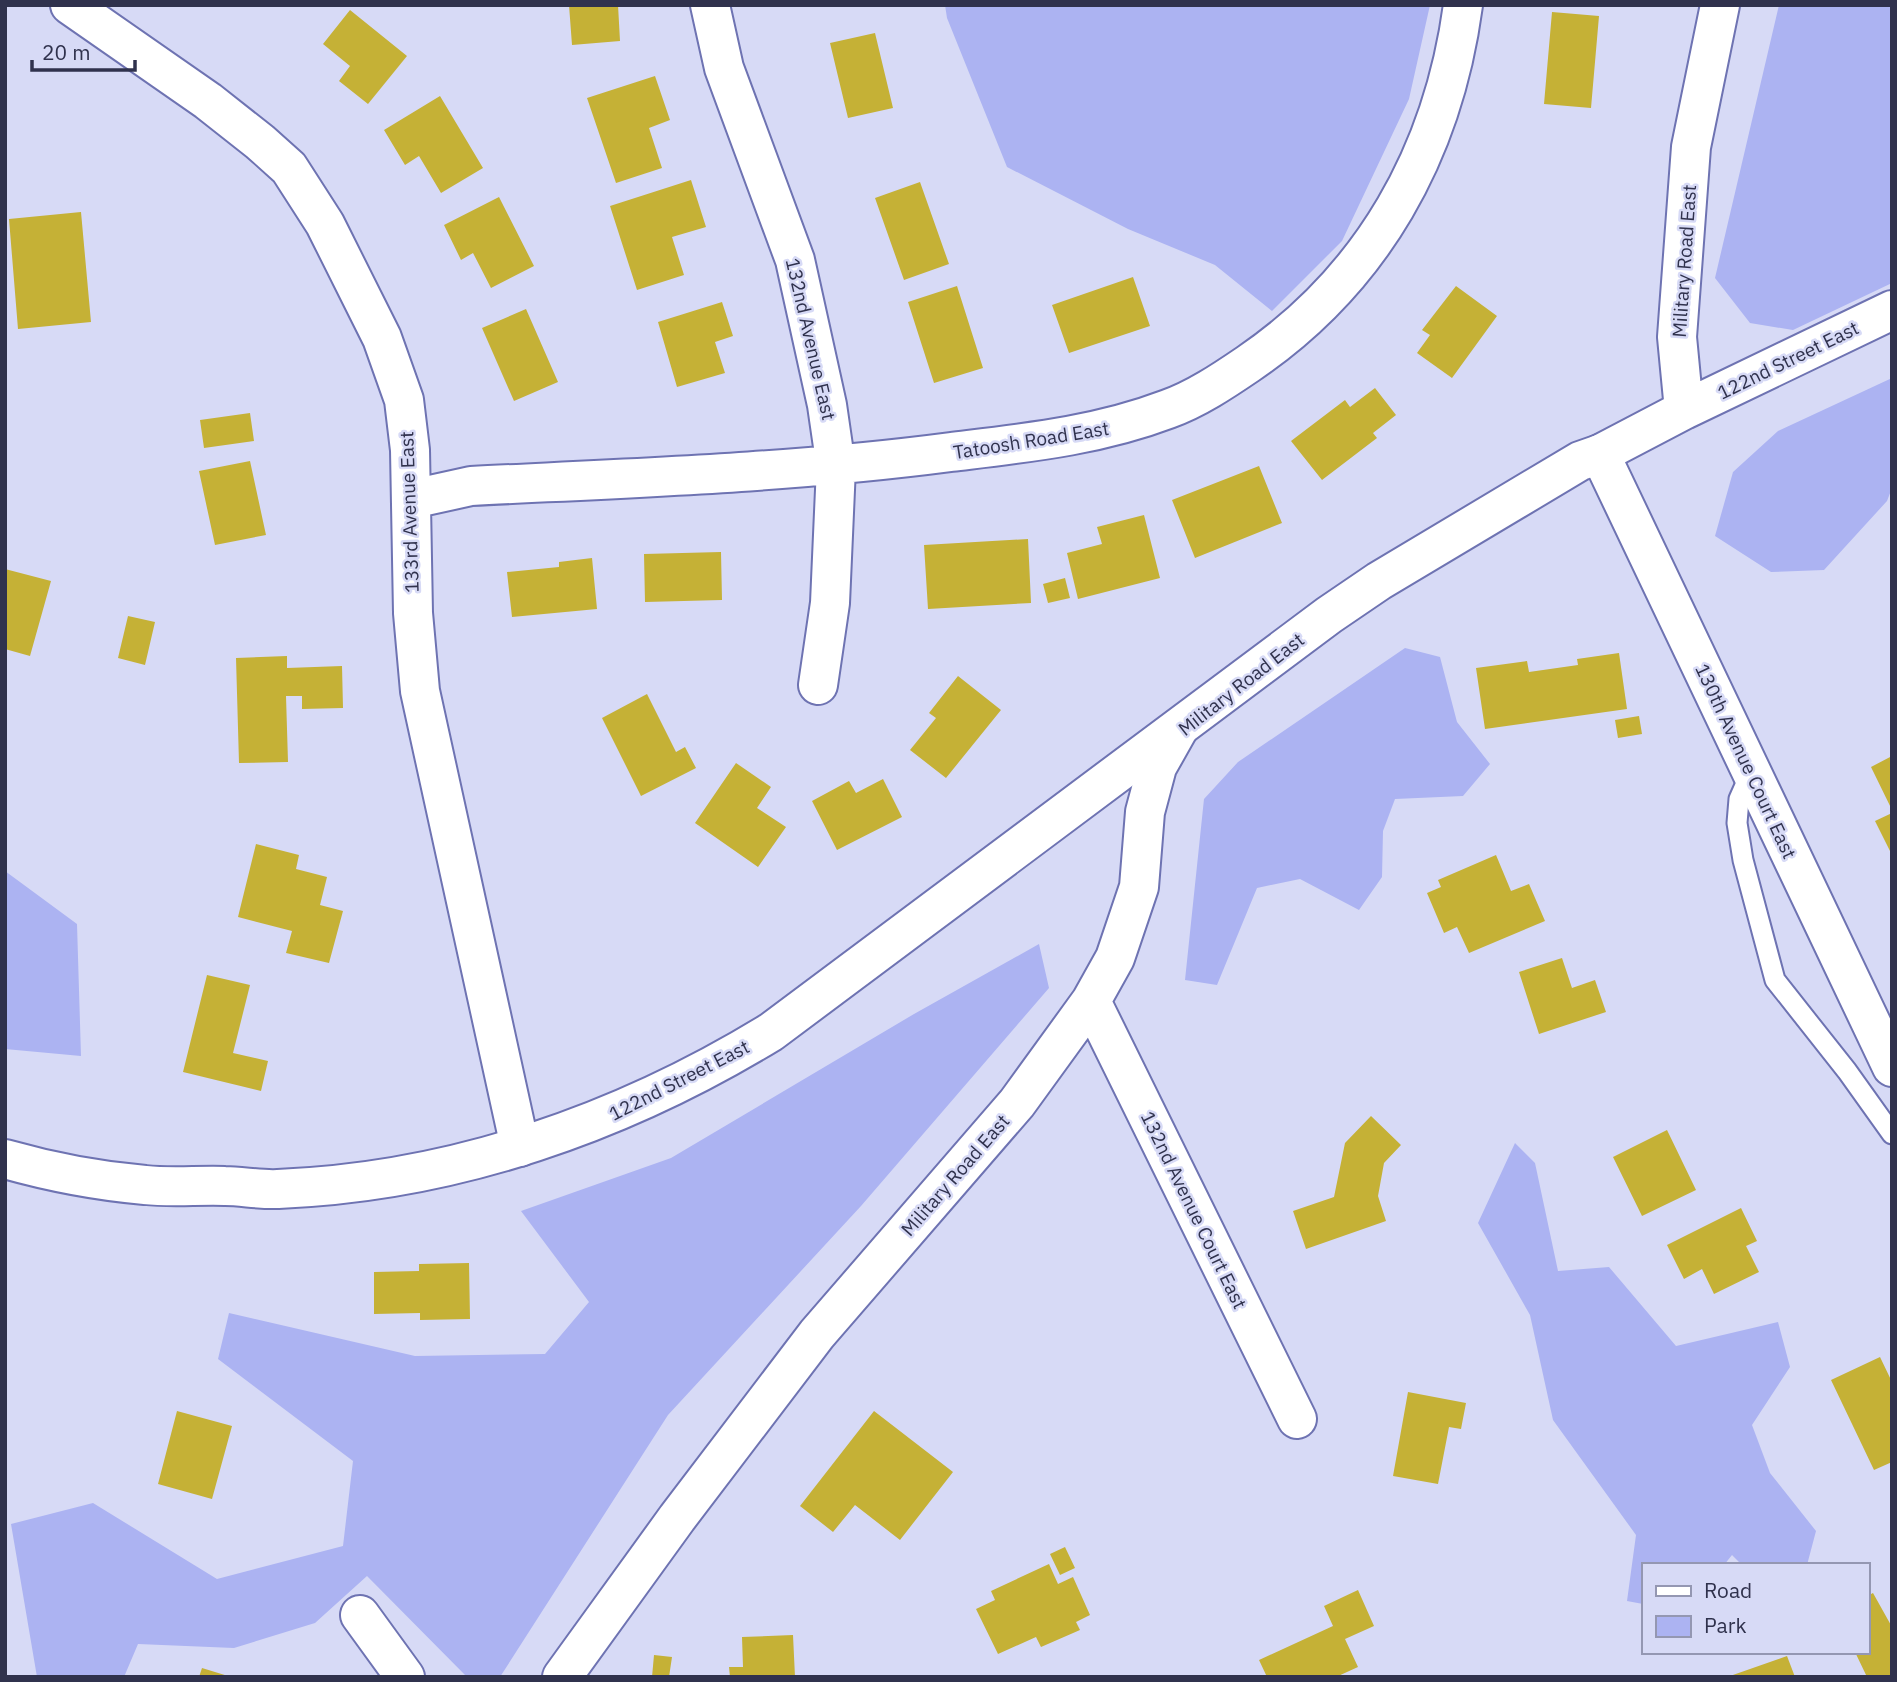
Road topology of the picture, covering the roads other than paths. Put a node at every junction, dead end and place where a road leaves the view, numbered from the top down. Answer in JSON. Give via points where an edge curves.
{"nodes":[{"id":1,"x":70,"y":5,"type":"edge"},
{"id":2,"x":710,"y":5,"type":"edge"},
{"id":3,"x":1463,"y":5,"type":"edge"},
{"id":4,"x":1720,"y":5,"type":"edge"},
{"id":5,"x":1892,"y":310,"type":"edge"},
{"id":6,"x":1684,"y":410,"type":"junction"},
{"id":7,"x":1600,"y":454,"type":"junction"},
{"id":8,"x":836,"y":467,"type":"junction"},
{"id":9,"x":412,"y":499,"type":"junction"},
{"id":10,"x":818,"y":685,"type":"dead end"},
{"id":11,"x":1179,"y":729,"type":"junction"},
{"id":12,"x":1751,"y":771,"type":"junction"},
{"id":13,"x":1091,"y":1000,"type":"junction"},
{"id":14,"x":1892,"y":1067,"type":"edge"},
{"id":15,"x":1892,"y":1134,"type":"edge"},
{"id":16,"x":520,"y":1147,"type":"junction"},
{"id":17,"x":5,"y":1159,"type":"edge"},
{"id":18,"x":1297,"y":1419,"type":"dead end"},
{"id":19,"x":360,"y":1615,"type":"dead end"},
{"id":20,"x":405,"y":1677,"type":"edge"},
{"id":21,"x":562,"y":1677,"type":"edge"}],
"edges":[{"from":1,"to":9,"type":"street","name":"133rd Avenue East","via":[[208,101],[270,151],[303,187],[382,338],[404,400]]},
{"from":2,"to":8,"type":"street","name":"132nd Avenue East","via":[[724,68],[795,260]]},
{"from":3,"to":8,"type":"street","name":"Tatoosh Road East","via":[[1457,49],[1438,117],[1413,177],[1355,269],[1270,349],[1171,409],[1116,427],[1080,436]]},
{"from":4,"to":6,"type":"street","name":"Military Road East","via":[[1691,148],[1677,337]]},
{"from":5,"to":6,"type":"street","name":"122nd Street East"},
{"from":6,"to":7,"type":"street","name":"Military Road East"},
{"from":7,"to":11,"type":"street","name":"Military Road East","via":[[1580,461],[1379,581]]},
{"from":7,"to":12,"type":"street","name":"130th Avenue Court East"},
{"from":8,"to":9,"type":"street","name":"Tatoosh Road East","via":[[471,486]]},
{"from":8,"to":10,"type":"street","name":"132nd Avenue East","via":[[830,603]]},
{"from":9,"to":16,"type":"street","name":"133rd Avenue East","via":[[413,613],[420,691]]},
{"from":11,"to":13,"type":"street","name":"Military Road East","via":[[1157,767],[1145,812],[1139,887],[1115,958]]},
{"from":11,"to":16,"type":"street","name":"122nd Street East","via":[[771,1032],[657,1095]]},
{"from":12,"to":14,"type":"street","name":"130th Avenue Court East"},
{"from":12,"to":15,"type":"lane","via":[[1739,799],[1737,823],[1775,980]]},
{"from":13,"to":18,"type":"street","name":"132nd Avenue Court East"},
{"from":13,"to":21,"type":"street","name":"Military Road East","via":[[1017,1103],[809,1345]]},
{"from":16,"to":17,"type":"street","name":"122nd Street East","via":[[438,1170],[275,1189],[148,1186]]},
{"from":19,"to":20,"type":"street"}]}
